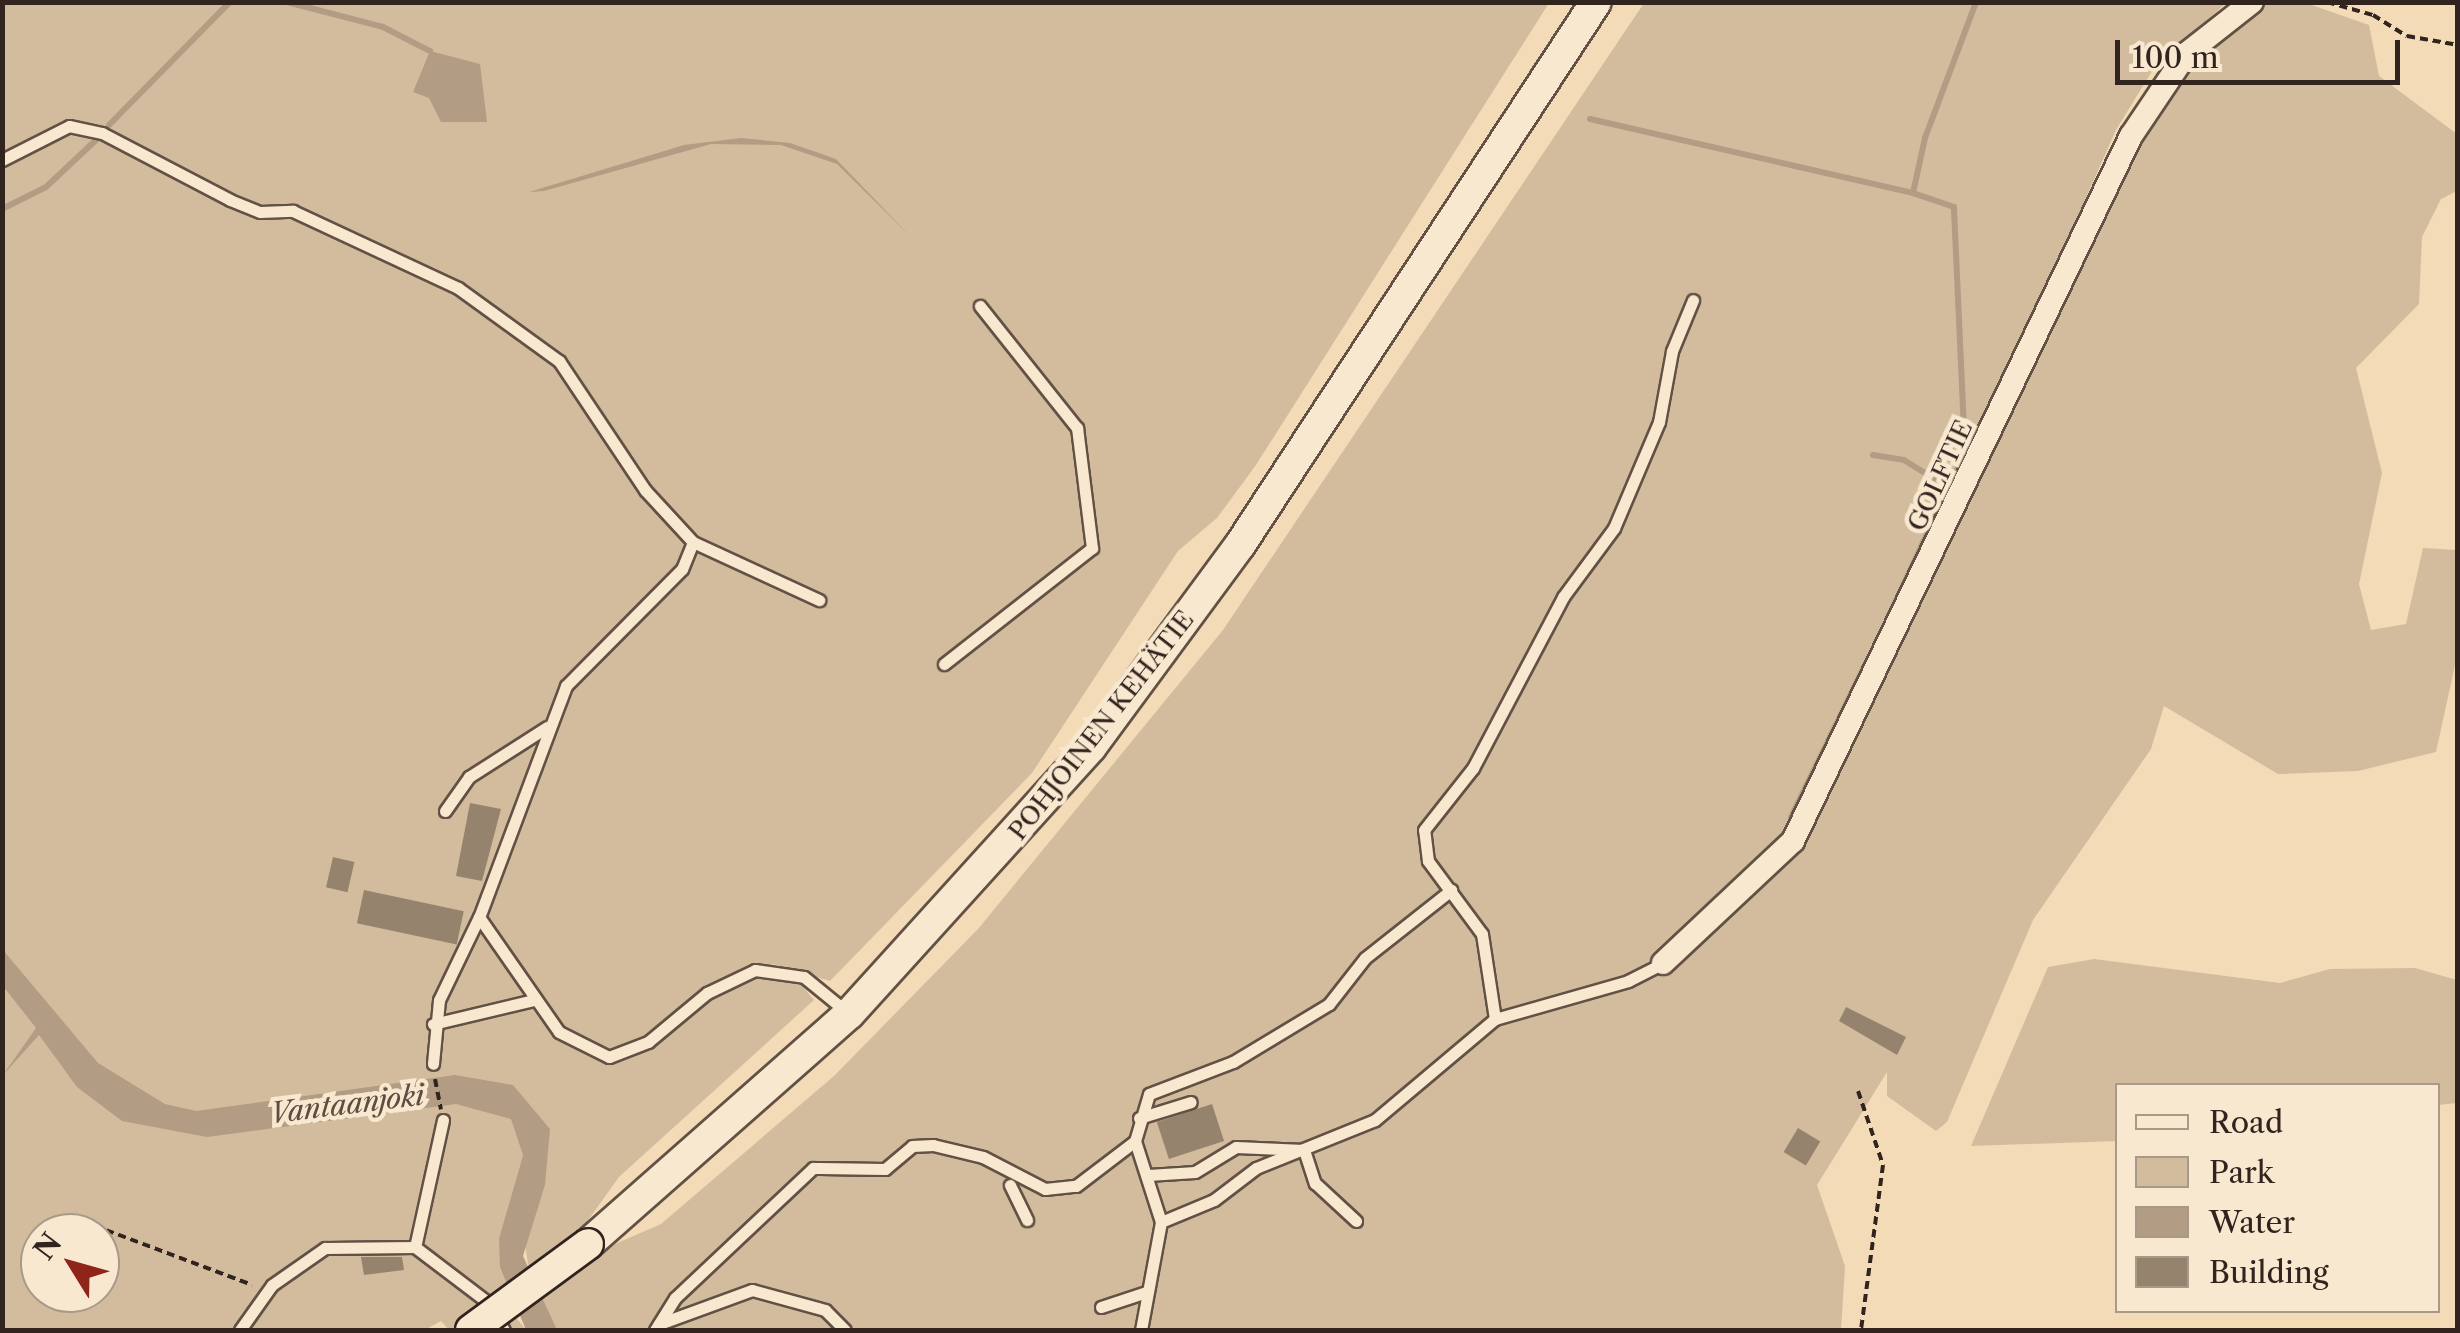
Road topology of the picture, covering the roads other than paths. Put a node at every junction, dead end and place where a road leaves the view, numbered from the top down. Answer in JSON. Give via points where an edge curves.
{"nodes":[{"id":1,"x":1596,"y":2,"type":"edge"},
{"id":2,"x":2252,"y":2,"type":"edge"},
{"id":3,"x":2,"y":160,"type":"edge"},
{"id":4,"x":1693,"y":300,"type":"dead end"},
{"id":5,"x":980,"y":306,"type":"dead end"},
{"id":6,"x":693,"y":542,"type":"junction"},
{"id":7,"x":819,"y":600,"type":"dead end"},
{"id":8,"x":944,"y":664,"type":"dead end"},
{"id":9,"x":547,"y":727,"type":"junction"},
{"id":10,"x":446,"y":811,"type":"dead end"},
{"id":11,"x":1451,"y":890,"type":"junction"},
{"id":12,"x":480,"y":917,"type":"junction"},
{"id":13,"x":1663,"y":963,"type":"joint"},
{"id":14,"x":534,"y":1000,"type":"junction"},
{"id":15,"x":849,"y":1014,"type":"junction"},
{"id":16,"x":1495,"y":1018,"type":"junction"},
{"id":17,"x":433,"y":1024,"type":"junction"},
{"id":18,"x":432,"y":1064,"type":"road end"},
{"id":19,"x":1191,"y":1102,"type":"dead end"},
{"id":20,"x":1139,"y":1118,"type":"junction"},
{"id":21,"x":443,"y":1120,"type":"road end"},
{"id":22,"x":1135,"y":1141,"type":"junction"},
{"id":23,"x":1304,"y":1150,"type":"junction"},
{"id":24,"x":1148,"y":1175,"type":"junction"},
{"id":25,"x":1015,"y":1182,"type":"junction"},
{"id":26,"x":998,"y":1194,"type":"dead end"},
{"id":27,"x":1027,"y":1220,"type":"dead end"},
{"id":28,"x":1356,"y":1221,"type":"dead end"},
{"id":29,"x":1162,"y":1222,"type":"junction"},
{"id":30,"x":414,"y":1246,"type":"junction"},
{"id":31,"x":1146,"y":1292,"type":"junction"},
{"id":32,"x":1101,"y":1307,"type":"dead end"},
{"id":33,"x":657,"y":1327,"type":"edge"},
{"id":34,"x":1144,"y":1329,"type":"edge"},
{"id":35,"x":240,"y":1330,"type":"edge"},
{"id":36,"x":471,"y":1330,"type":"edge"},
{"id":37,"x":504,"y":1330,"type":"edge"},
{"id":38,"x":845,"y":1330,"type":"edge"}],
"edges":[{"from":1,"to":15,"type":"main road","name":"POHJOINEN KEHÄTIE","via":[[1182,627],[1016,836]]},
{"from":2,"to":13,"type":"street","name":"GOLFTIE","via":[[2186,54],[2131,136],[1793,841]]},
{"from":3,"to":6,"type":"lane","via":[[69,126],[102,132],[230,200],[260,212],[293,211],[458,288],[558,361],[645,490]]},
{"from":4,"to":11,"type":"lane","via":[[1672,350],[1660,422],[1614,528],[1564,597],[1473,768],[1424,830],[1428,861]]},
{"from":5,"to":8,"type":"lane","via":[[1077,428],[1092,548]]},
{"from":6,"to":7,"type":"lane"},
{"from":6,"to":9,"type":"lane","via":[[682,569],[623,632],[590,655]]},
{"from":9,"to":10,"type":"lane","via":[[469,778]]},
{"from":9,"to":12,"type":"lane"},
{"from":11,"to":16,"type":"lane","via":[[1482,934]]},
{"from":11,"to":20,"type":"lane","via":[[1365,958],[1329,1004],[1233,1062],[1148,1094]]},
{"from":12,"to":14,"type":"lane"},
{"from":12,"to":17,"type":"lane"},
{"from":13,"to":16,"type":"lane","via":[[1628,981]]},
{"from":14,"to":15,"type":"lane","via":[[578,1047],[608,1057],[648,1042],[707,993],[755,970],[804,977]]},
{"from":14,"to":17,"type":"lane"},
{"from":15,"to":36,"type":"main road","name":"POHJOINEN KEHÄTIE","bridge":true,"via":[[588,1244]]},
{"from":16,"to":23,"type":"lane","via":[[1375,1120]]},
{"from":17,"to":18,"type":"lane"},
{"from":19,"to":20,"type":"lane"},
{"from":20,"to":22,"type":"lane"},
{"from":21,"to":30,"type":"lane"},
{"from":22,"to":24,"type":"lane"},
{"from":22,"to":25,"type":"lane","via":[[1076,1186],[1045,1189]]},
{"from":23,"to":24,"type":"lane","via":[[1236,1147],[1187,1174]]},
{"from":23,"to":28,"type":"lane","via":[[1326,1197]]},
{"from":23,"to":29,"type":"lane"},
{"from":24,"to":29,"type":"lane"},
{"from":25,"to":26,"type":"lane"},
{"from":25,"to":27,"type":"lane"},
{"from":25,"to":33,"type":"lane","via":[[982,1157],[932,1146],[912,1146],[885,1169],[813,1168],[675,1298]]},
{"from":29,"to":31,"type":"lane"},
{"from":30,"to":35,"type":"lane","via":[[326,1248],[272,1285]]},
{"from":30,"to":37,"type":"lane","via":[[490,1304]]},
{"from":31,"to":32,"type":"lane"},
{"from":31,"to":34,"type":"lane"},
{"from":33,"to":38,"type":"lane","via":[[752,1290],[825,1310]]}]}
